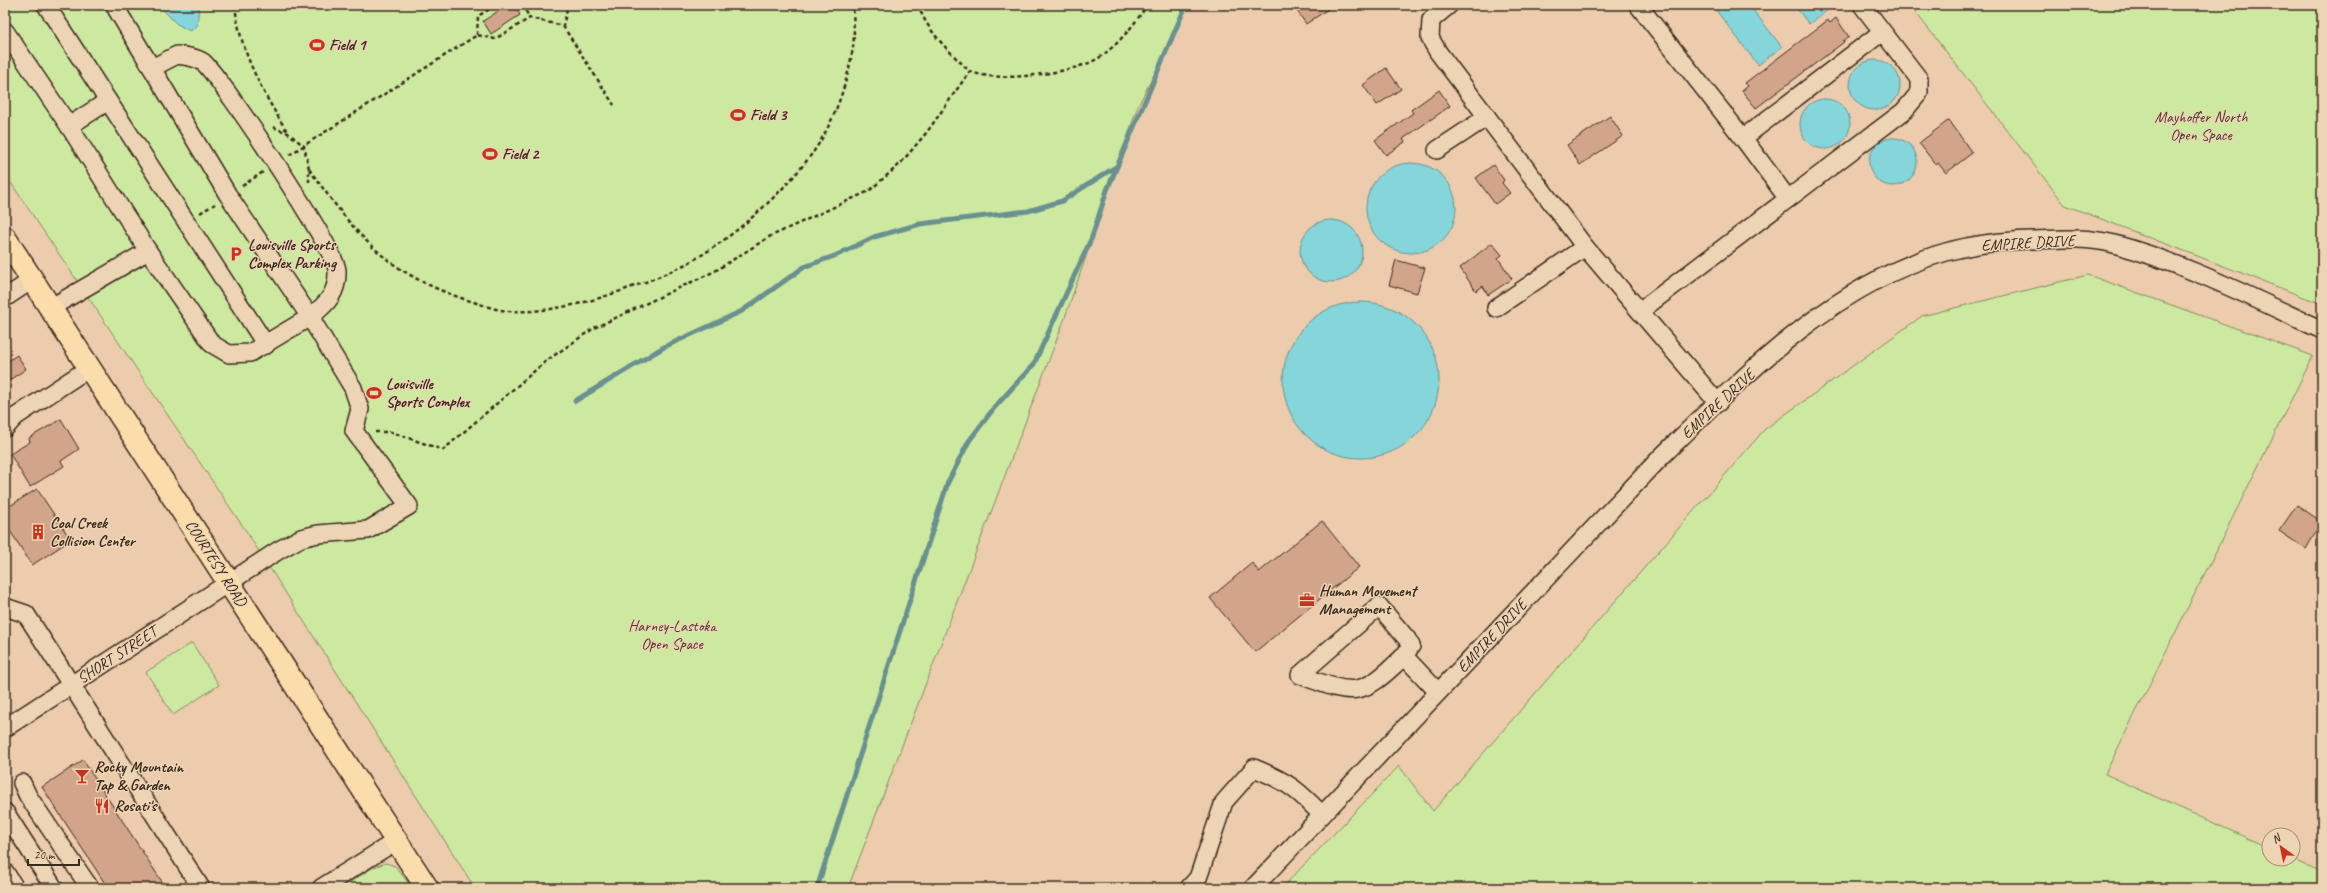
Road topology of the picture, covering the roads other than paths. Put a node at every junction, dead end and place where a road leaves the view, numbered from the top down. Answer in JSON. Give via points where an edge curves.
{"nodes":[{"id":1,"x":46,"y":5,"type":"edge"},
{"id":2,"x":114,"y":5,"type":"edge"},
{"id":3,"x":1448,"y":5,"type":"edge"},
{"id":4,"x":1638,"y":5,"type":"edge"},
{"id":5,"x":1862,"y":5,"type":"edge"},
{"id":6,"x":5,"y":31,"type":"edge"},
{"id":7,"x":1882,"y":32,"type":"junction"},
{"id":8,"x":152,"y":68,"type":"junction"},
{"id":9,"x":108,"y":101,"type":"junction"},
{"id":10,"x":1487,"y":117,"type":"junction"},
{"id":11,"x":69,"y":126,"type":"junction"},
{"id":12,"x":1743,"y":138,"type":"junction"},
{"id":13,"x":1436,"y":150,"type":"dead end"},
{"id":14,"x":1788,"y":199,"type":"junction"},
{"id":15,"x":5,"y":238,"type":"edge"},
{"id":16,"x":1585,"y":247,"type":"junction"},
{"id":17,"x":148,"y":251,"type":"junction"},
{"id":18,"x":32,"y":280,"type":"junction"},
{"id":19,"x":5,"y":298,"type":"edge"},
{"id":20,"x":50,"y":308,"type":"junction"},
{"id":21,"x":1496,"y":308,"type":"dead end"},
{"id":22,"x":1640,"y":311,"type":"junction"},
{"id":23,"x":310,"y":317,"type":"junction"},
{"id":24,"x":2322,"y":330,"type":"edge"},
{"id":25,"x":266,"y":345,"type":"junction"},
{"id":26,"x":89,"y":368,"type":"junction"},
{"id":27,"x":1718,"y":403,"type":"junction"},
{"id":28,"x":5,"y":428,"type":"edge"},
{"id":29,"x":228,"y":582,"type":"junction"},
{"id":30,"x":5,"y":607,"type":"edge"},
{"id":31,"x":1404,"y":656,"type":"junction"},
{"id":32,"x":71,"y":685,"type":"junction"},
{"id":33,"x":1438,"y":692,"type":"junction"},
{"id":34,"x":5,"y":728,"type":"edge"},
{"id":35,"x":22,"y":783,"type":"dead end"},
{"id":36,"x":5,"y":812,"type":"edge"},
{"id":37,"x":1322,"y":816,"type":"junction"},
{"id":38,"x":396,"y":841,"type":"junction"},
{"id":39,"x":5,"y":872,"type":"edge"},
{"id":40,"x":16,"y":888,"type":"edge"},
{"id":41,"x":54,"y":888,"type":"edge"},
{"id":42,"x":90,"y":888,"type":"edge"},
{"id":43,"x":201,"y":888,"type":"edge"},
{"id":44,"x":321,"y":888,"type":"edge"},
{"id":45,"x":427,"y":888,"type":"edge"},
{"id":46,"x":1189,"y":888,"type":"edge"},
{"id":47,"x":1253,"y":888,"type":"edge"}],
"edges":[{"from":1,"to":9,"type":"street"},
{"from":2,"to":8,"type":"street"},
{"from":3,"to":10,"type":"street","via":[[1431,20],[1430,38]]},
{"from":4,"to":12,"type":"street"},
{"from":5,"to":7,"type":"street"},
{"from":6,"to":11,"type":"street"},
{"from":7,"to":12,"type":"street"},
{"from":7,"to":14,"type":"street","via":[[1919,79],[1919,93],[1904,111]]},
{"from":8,"to":23,"type":"street","via":[[228,195]]},
{"from":8,"to":23,"type":"street","via":[[177,55],[202,61],[218,79],[276,164],[337,268],[337,286],[327,304]]},
{"from":9,"to":11,"type":"street"},
{"from":9,"to":25,"type":"street"},
{"from":10,"to":13,"type":"street"},
{"from":10,"to":16,"type":"street"},
{"from":11,"to":17,"type":"street"},
{"from":12,"to":14,"type":"street"},
{"from":14,"to":22,"type":"street"},
{"from":15,"to":18,"type":"main road","name":"COURTESY ROAD"},
{"from":16,"to":21,"type":"street"},
{"from":16,"to":22,"type":"street"},
{"from":17,"to":20,"type":"street"},
{"from":17,"to":25,"type":"street","via":[[212,344],[229,354],[250,353]]},
{"from":18,"to":19,"type":"street"},
{"from":18,"to":20,"type":"main road","name":"COURTESY ROAD"},
{"from":20,"to":26,"type":"main road","name":"COURTESY ROAD"},
{"from":22,"to":27,"type":"street"},
{"from":23,"to":25,"type":"street"},
{"from":23,"to":29,"type":"street","name":"SHORT STREET","via":[[353,388],[360,409],[354,431],[409,506],[368,530],[301,538]]},
{"from":24,"to":27,"type":"street","name":"EMPIRE DRIVE","via":[[2152,255],[2112,244],[2070,238],[1997,241],[1946,252],[1897,270],[1848,297],[1786,340]]},
{"from":26,"to":28,"type":"street","via":[[15,417]]},
{"from":26,"to":29,"type":"main road","name":"COURTESY ROAD"},
{"from":27,"to":33,"type":"street","name":"EMPIRE DRIVE","via":[[1662,456]]},
{"from":29,"to":32,"type":"street","name":"SHORT STREET"},
{"from":29,"to":38,"type":"main road","name":"COURTESY ROAD"},
{"from":30,"to":32,"type":"street","via":[[26,614]]},
{"from":31,"to":31,"type":"street","via":[[1410,646],[1407,638],[1379,606],[1300,675],[1344,691],[1365,688],[1384,676]]},
{"from":31,"to":33,"type":"street"},
{"from":32,"to":34,"type":"street","name":"SHORT STREET"},
{"from":32,"to":43,"type":"street"},
{"from":33,"to":37,"type":"street","name":"EMPIRE DRIVE"},
{"from":35,"to":42,"type":"street","via":[[28,796]]},
{"from":36,"to":41,"type":"street"},
{"from":37,"to":46,"type":"street","via":[[1298,790],[1283,780],[1254,768],[1224,802],[1198,878]]},
{"from":37,"to":47,"type":"street","name":"EMPIRE DRIVE"},
{"from":38,"to":44,"type":"street"},
{"from":38,"to":45,"type":"main road","name":"COURTESY ROAD"},
{"from":39,"to":40,"type":"street"}]}
